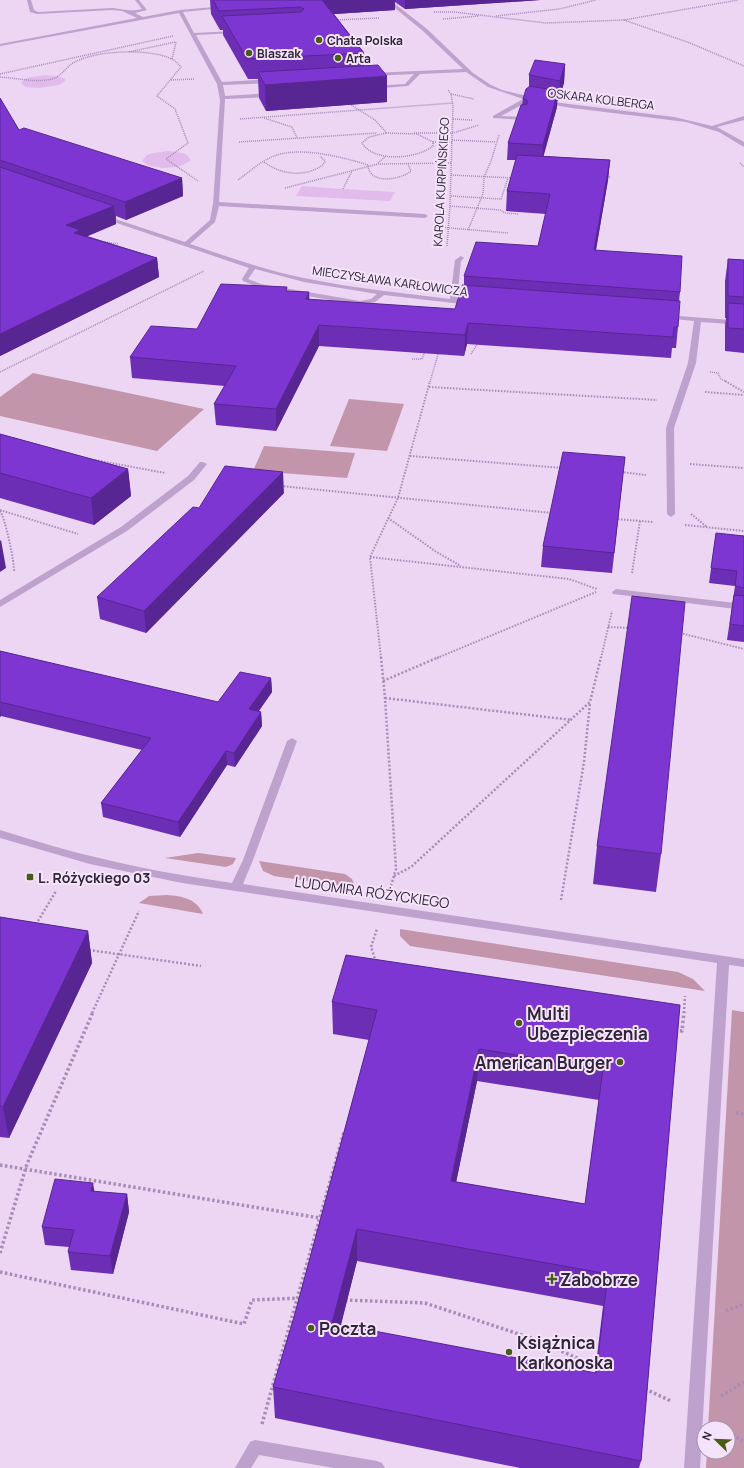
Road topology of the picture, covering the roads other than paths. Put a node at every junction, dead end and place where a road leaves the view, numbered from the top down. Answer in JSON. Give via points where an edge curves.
{"nodes":[{"id":1,"x":29,"y":0,"type":"edge"},
{"id":2,"x":137,"y":0,"type":"edge"},
{"id":3,"x":387,"y":0,"type":"edge"},
{"id":4,"x":196,"y":3,"type":"dead end"},
{"id":5,"x":229,"y":6,"type":"edge"},
{"id":6,"x":201,"y":8,"type":"junction"},
{"id":7,"x":180,"y":11,"type":"junction"},
{"id":8,"x":131,"y":13,"type":"junction"},
{"id":9,"x":142,"y":18,"type":"junction"},
{"id":10,"x":244,"y":32,"type":"edge"},
{"id":11,"x":192,"y":34,"type":"junction"},
{"id":12,"x":0,"y":45,"type":"edge"},
{"id":13,"x":466,"y":70,"type":"junction"},
{"id":14,"x":419,"y":72,"type":"junction"},
{"id":15,"x":364,"y":76,"type":"edge"},
{"id":16,"x":276,"y":81,"type":"edge"},
{"id":17,"x":220,"y":84,"type":"junction"},
{"id":18,"x":369,"y":88,"type":"edge"},
{"id":19,"x":274,"y":95,"type":"edge"},
{"id":20,"x":223,"y":98,"type":"junction"},
{"id":21,"x":528,"y":99,"type":"junction"},
{"id":22,"x":523,"y":118,"type":"edge"},
{"id":23,"x":744,"y":118,"type":"edge"},
{"id":24,"x":714,"y":127,"type":"junction"},
{"id":25,"x":744,"y":145,"type":"edge"},
{"id":26,"x":216,"y":204,"type":"junction"},
{"id":27,"x":98,"y":215,"type":"edge"},
{"id":28,"x":425,"y":216,"type":"dead end"},
{"id":29,"x":185,"y":245,"type":"junction"},
{"id":30,"x":461,"y":258,"type":"dead end"},
{"id":31,"x":253,"y":267,"type":"junction"},
{"id":32,"x":382,"y":293,"type":"junction"},
{"id":33,"x":453,"y":301,"type":"junction"},
{"id":34,"x":481,"y":304,"type":"edge"},
{"id":35,"x":655,"y":316,"type":"edge"},
{"id":36,"x":698,"y":320,"type":"junction"},
{"id":37,"x":744,"y":323,"type":"edge"},
{"id":38,"x":203,"y":464,"type":"dead end"},
{"id":39,"x":670,"y":514,"type":"dead end"},
{"id":40,"x":616,"y":592,"type":"road end"},
{"id":41,"x":0,"y":604,"type":"edge"},
{"id":42,"x":744,"y":607,"type":"edge"},
{"id":43,"x":292,"y":742,"type":"dead end"},
{"id":44,"x":0,"y":834,"type":"edge"},
{"id":45,"x":236,"y":887,"type":"junction"},
{"id":46,"x":723,"y":960,"type":"junction"},
{"id":47,"x":744,"y":963,"type":"edge"},
{"id":48,"x":244,"y":1468,"type":"edge"},
{"id":49,"x":377,"y":1468,"type":"edge"},
{"id":50,"x":692,"y":1468,"type":"edge"}],
"edges":[{"from":1,"to":8,"type":"street","via":[[32,11],[37,13],[112,9]]},
{"from":2,"to":8,"type":"street","via":[[145,10]]},
{"from":3,"to":13,"type":"street","name":"OSKARA KOLBERGA","via":[[431,35]]},
{"from":4,"to":6,"type":"street"},
{"from":5,"to":6,"type":"street"},
{"from":6,"to":7,"type":"street"},
{"from":7,"to":9,"type":"street"},
{"from":7,"to":11,"type":"street"},
{"from":8,"to":9,"type":"street"},
{"from":9,"to":12,"type":"street"},
{"from":10,"to":11,"type":"street"},
{"from":11,"to":17,"type":"street"},
{"from":13,"to":14,"type":"street"},
{"from":13,"to":21,"type":"street","name":"OSKARA KOLBERGA","via":[[490,87]]},
{"from":14,"to":15,"type":"street"},
{"from":14,"to":18,"type":"street","via":[[406,85]]},
{"from":16,"to":17,"type":"street"},
{"from":17,"to":20,"type":"street"},
{"from":19,"to":20,"type":"street"},
{"from":20,"to":26,"type":"street"},
{"from":21,"to":22,"type":"street","via":[[495,117]]},
{"from":21,"to":24,"type":"street","name":"OSKARA KOLBERGA","via":[[679,119]]},
{"from":23,"to":24,"type":"street"},
{"from":24,"to":25,"type":"street","name":"OSKARA KOLBERGA"},
{"from":26,"to":28,"type":"street"},
{"from":26,"to":29,"type":"street","via":[[213,221]]},
{"from":27,"to":29,"type":"street","name":"MIECZYSŁAWA KARŁOWICZA"},
{"from":29,"to":31,"type":"street","name":"MIECZYSŁAWA KARŁOWICZA"},
{"from":30,"to":33,"type":"street","via":[[458,260]]},
{"from":31,"to":32,"type":"street","name":"MIECZYSŁAWA KARŁOWICZA","via":[[304,280]]},
{"from":31,"to":32,"type":"street","via":[[245,279],[260,286],[360,303],[373,301]]},
{"from":32,"to":33,"type":"street","name":"MIECZYSŁAWA KARŁOWICZA"},
{"from":33,"to":34,"type":"street","name":"MIECZYSŁAWA KARŁOWICZA"},
{"from":35,"to":36,"type":"street"},
{"from":36,"to":37,"type":"street"},
{"from":36,"to":39,"type":"street","via":[[692,363],[670,428]]},
{"from":38,"to":41,"type":"street","via":[[191,478],[124,529]]},
{"from":40,"to":42,"type":"street"},
{"from":43,"to":45,"type":"street"},
{"from":44,"to":45,"type":"street","name":"LUDOMIRA RÓŻYCKIEGO","via":[[81,859],[124,869]]},
{"from":45,"to":46,"type":"street","name":"LUDOMIRA RÓŻYCKIEGO"},
{"from":46,"to":47,"type":"street","name":"LUDOMIRA RÓŻYCKIEGO"},
{"from":46,"to":50,"type":"street"},
{"from":48,"to":49,"type":"street","via":[[255,1447]]}]}
